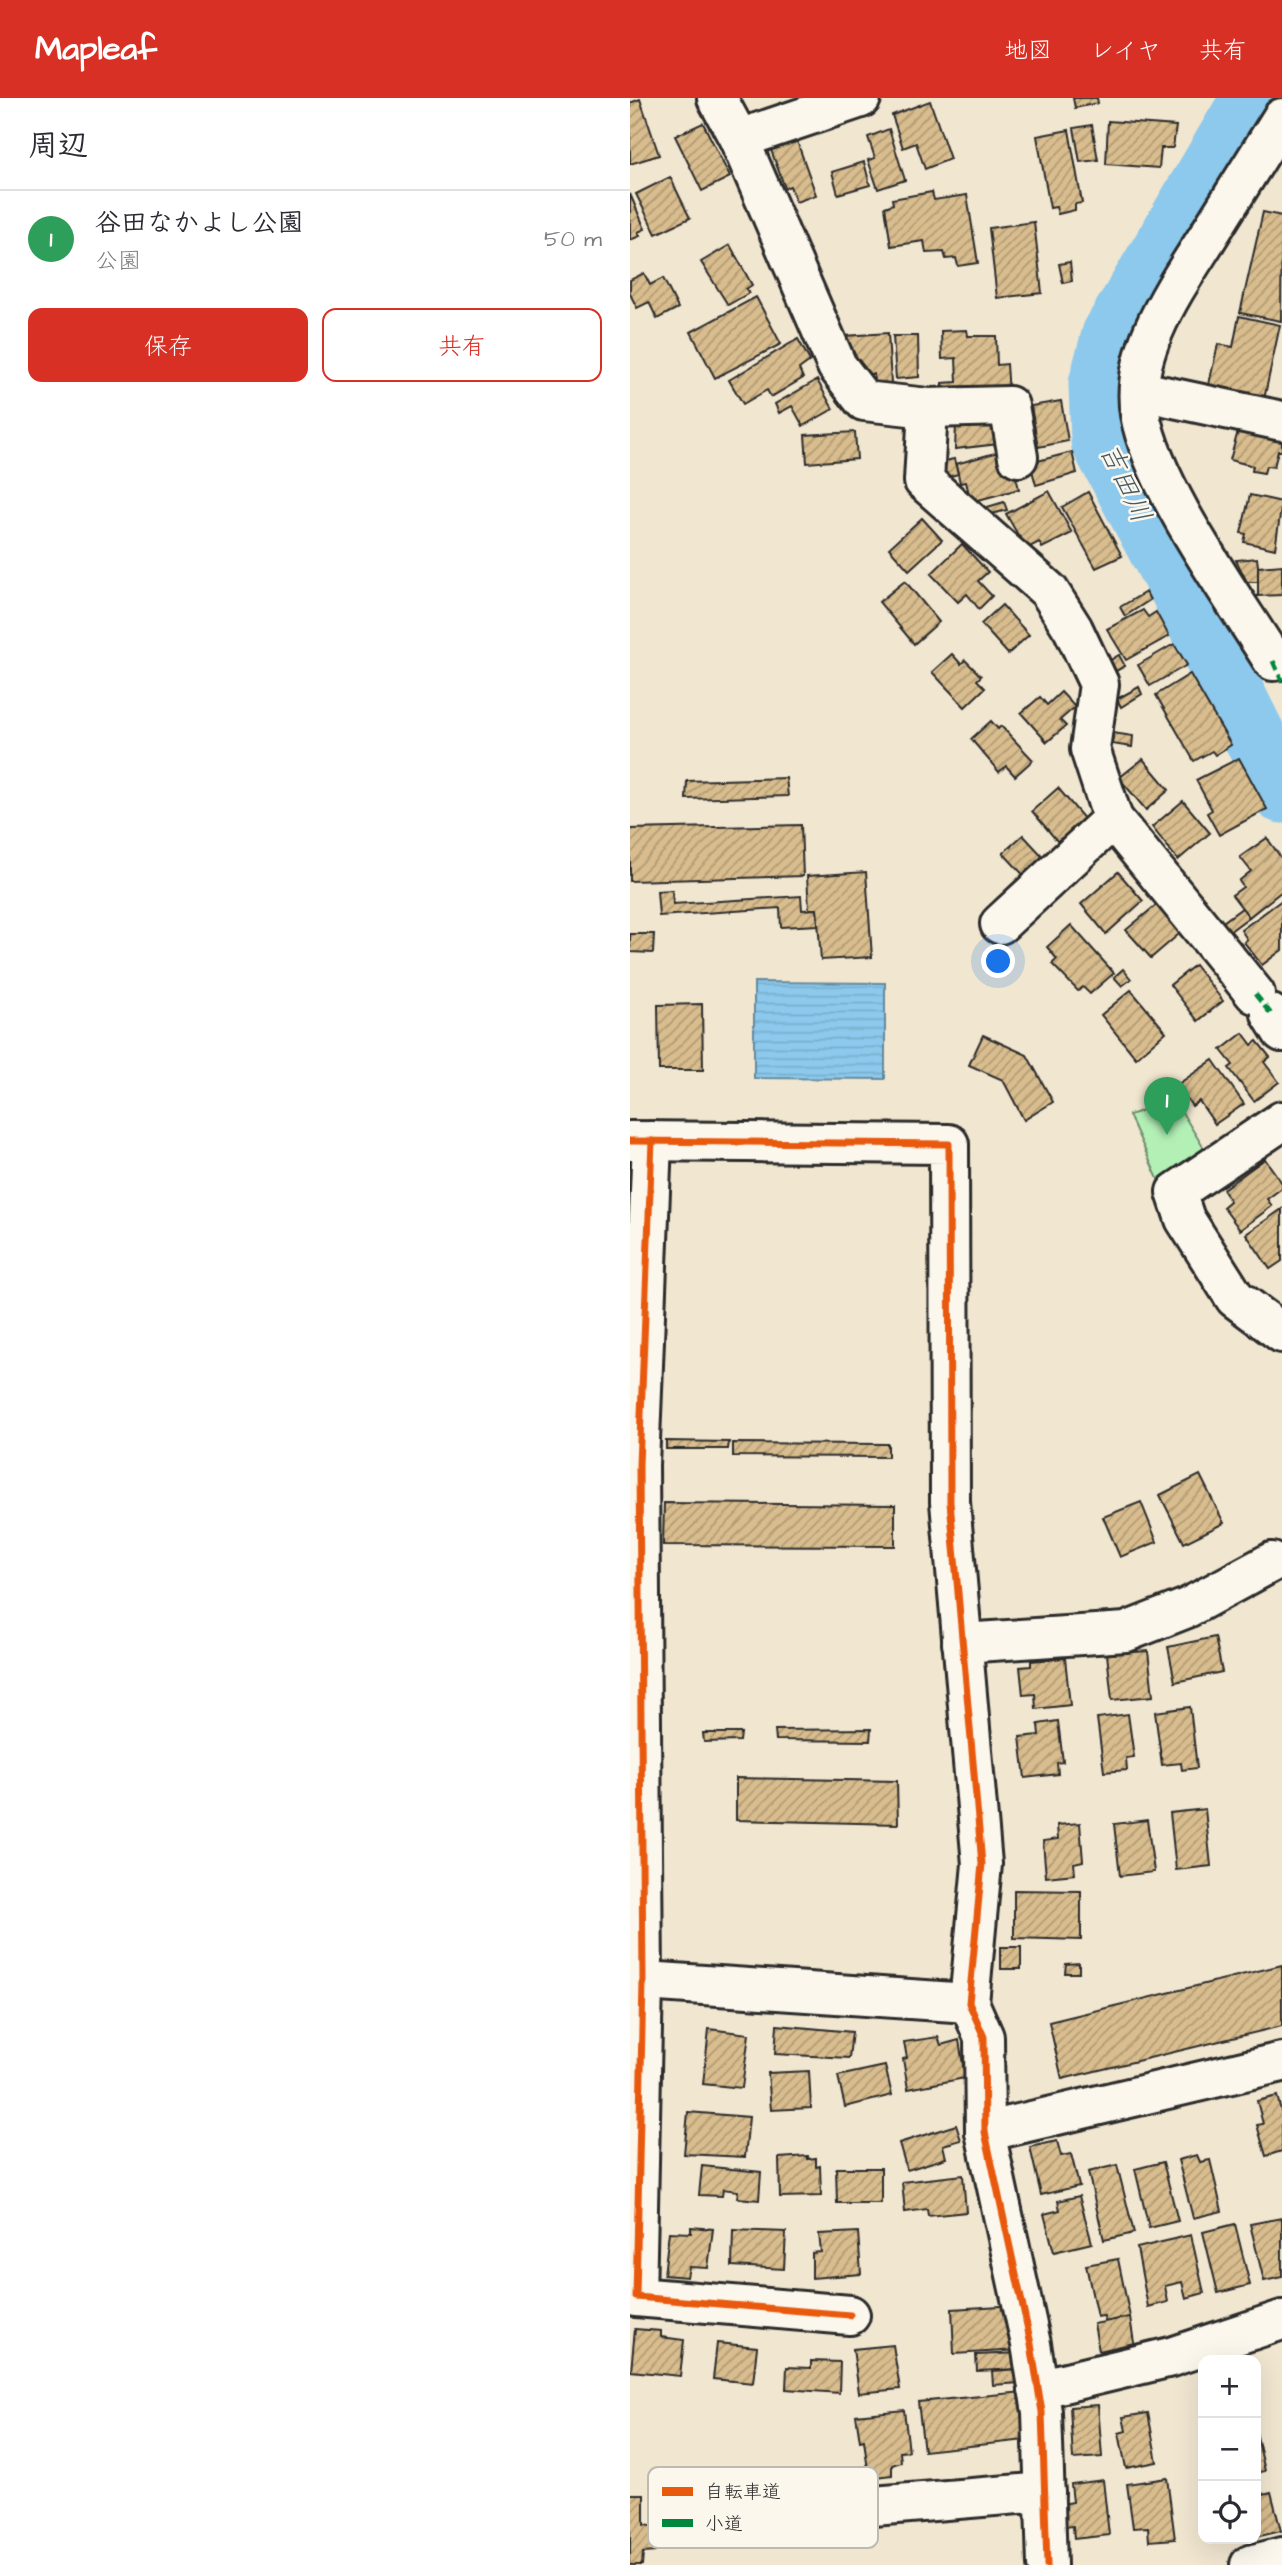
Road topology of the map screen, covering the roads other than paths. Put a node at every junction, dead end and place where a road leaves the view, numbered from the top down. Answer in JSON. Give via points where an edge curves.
{"nodes":[{"id":1,"x":717,"y":98,"type":"edge"},
{"id":2,"x":861,"y":98,"type":"edge"},
{"id":3,"x":1282,"y":118,"type":"edge"},
{"id":4,"x":739,"y":139,"type":"junction"},
{"id":5,"x":1271,"y":154,"type":"edge"},
{"id":6,"x":1141,"y":391,"type":"junction"},
{"id":7,"x":928,"y":408,"type":"junction"},
{"id":8,"x":1282,"y":422,"type":"edge"},
{"id":9,"x":1018,"y":457,"type":"dead end"},
{"id":10,"x":1282,"y":660,"type":"edge"},
{"id":11,"x":1113,"y":819,"type":"junction"},
{"id":12,"x":1000,"y":924,"type":"dead end"},
{"id":13,"x":1269,"y":1014,"type":"edge"},
{"id":14,"x":1282,"y":1121,"type":"edge"},
{"id":15,"x":641,"y":1141,"type":"edge"},
{"id":16,"x":1282,"y":1332,"type":"edge"},
{"id":17,"x":1272,"y":1562,"type":"dead end"},
{"id":18,"x":962,"y":1643,"type":"junction"},
{"id":19,"x":637,"y":1981,"type":"edge"},
{"id":20,"x":969,"y":2003,"type":"junction"},
{"id":21,"x":1282,"y":2062,"type":"edge"},
{"id":22,"x":985,"y":2132,"type":"junction"},
{"id":23,"x":849,"y":2315,"type":"dead end"},
{"id":24,"x":1282,"y":2320,"type":"edge"},
{"id":25,"x":1038,"y":2389,"type":"junction"},
{"id":26,"x":1045,"y":2492,"type":"junction"},
{"id":27,"x":878,"y":2506,"type":"edge"},
{"id":28,"x":1282,"y":2557,"type":"edge"},
{"id":29,"x":1047,"y":2565,"type":"edge"},
{"id":30,"x":1250,"y":2565,"type":"edge"}],
"edges":[{"from":1,"to":4,"type":"street"},
{"from":2,"to":4,"type":"street"},
{"from":3,"to":5,"type":"street"},
{"from":4,"to":7,"type":"street","via":[[837,366],[864,401]]},
{"from":5,"to":6,"type":"street","via":[[1158,318],[1143,359]]},
{"from":6,"to":8,"type":"street"},
{"from":6,"to":10,"type":"street","via":[[1140,412],[1165,482],[1273,661]]},
{"from":7,"to":9,"type":"street","via":[[1009,406]]},
{"from":7,"to":11,"type":"street","via":[[923,481],[1049,591],[1099,684],[1090,749]]},
{"from":11,"to":12,"type":"street"},
{"from":11,"to":13,"type":"street"},
{"from":14,"to":16,"type":"street","via":[[1176,1192],[1185,1219],[1236,1298]]},
{"from":15,"to":18,"type":"street","via":[[949,1144],[950,1502]]},
{"from":15,"to":19,"type":"street"},
{"from":17,"to":18,"type":"street","via":[[1188,1608],[1126,1632]]},
{"from":18,"to":20,"type":"street","via":[[982,1864]]},
{"from":19,"to":20,"type":"street"},
{"from":19,"to":23,"type":"street","via":[[636,2297]]},
{"from":20,"to":22,"type":"street","via":[[984,2037]]},
{"from":21,"to":22,"type":"street"},
{"from":22,"to":25,"type":"street"},
{"from":24,"to":25,"type":"street","via":[[1171,2357]]},
{"from":25,"to":26,"type":"street"},
{"from":26,"to":27,"type":"street"},
{"from":26,"to":29,"type":"street"},
{"from":28,"to":30,"type":"street"}]}
